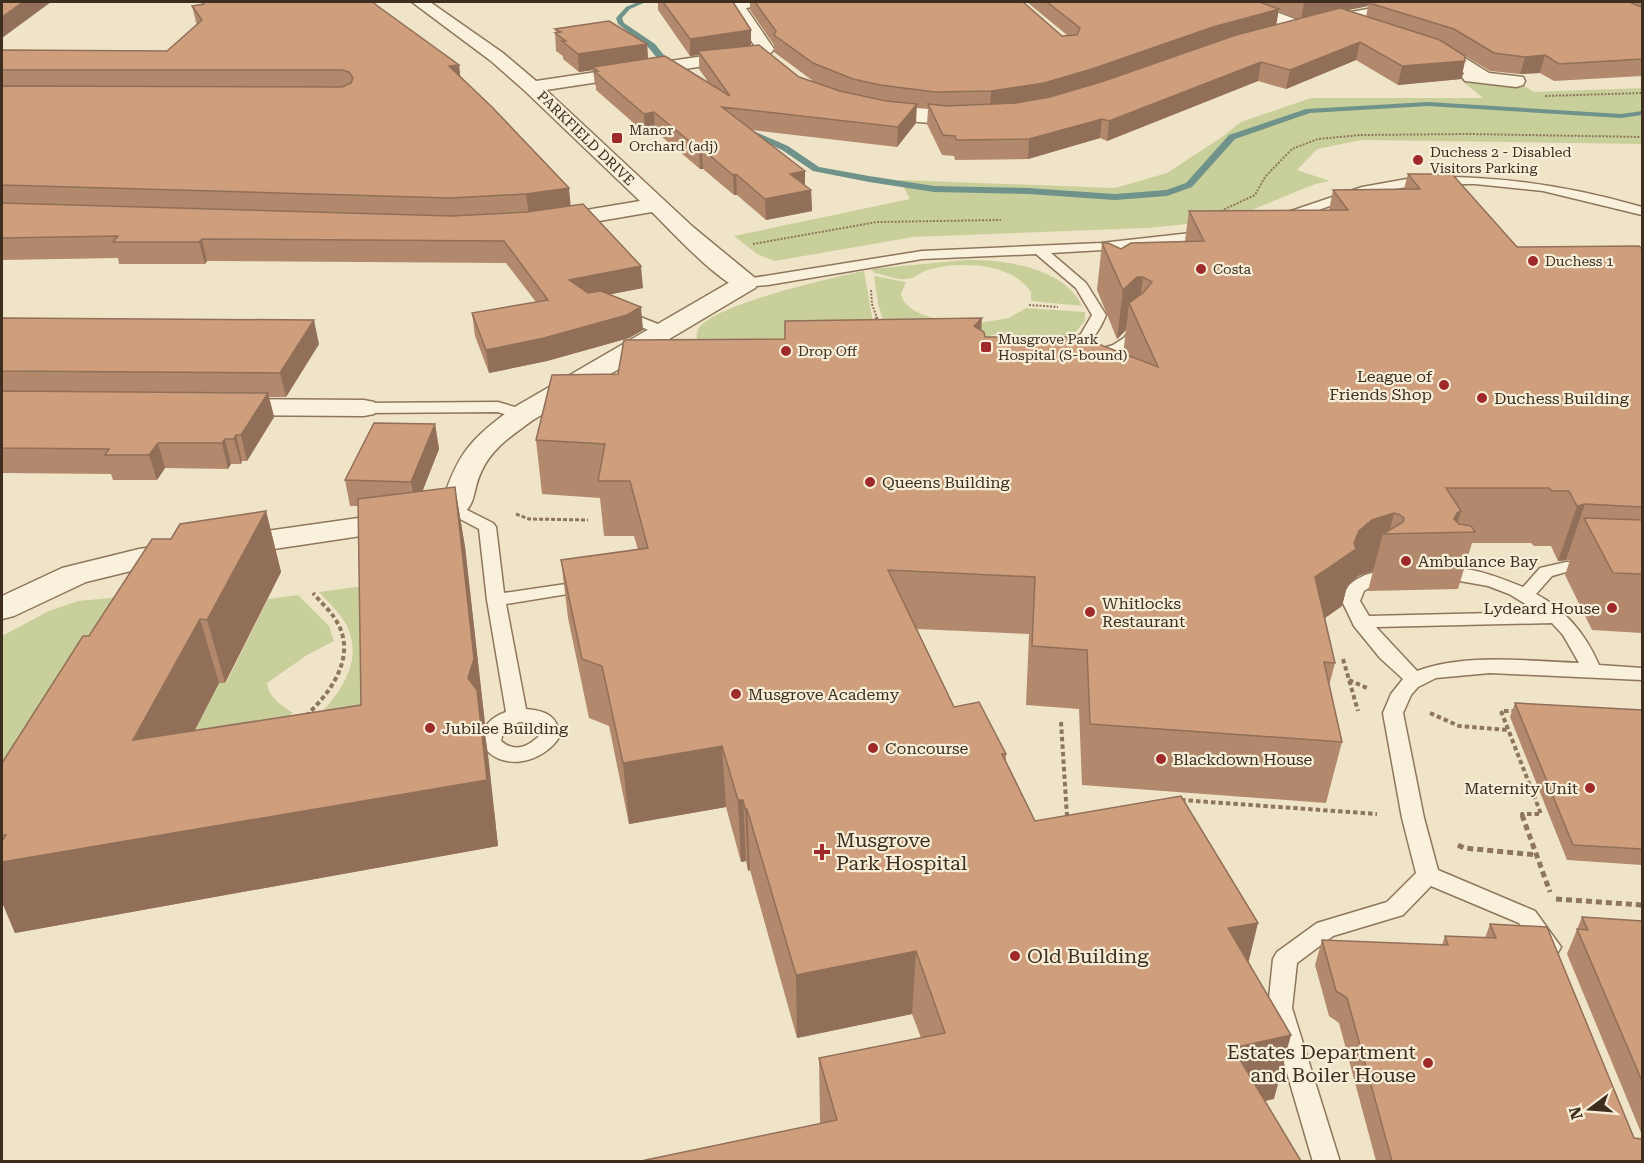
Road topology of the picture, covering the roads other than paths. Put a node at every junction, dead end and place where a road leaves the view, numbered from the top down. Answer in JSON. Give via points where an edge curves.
{"nodes":[{"id":1,"x":420,"y":2,"type":"edge"},
{"id":2,"x":757,"y":2,"type":"edge"},
{"id":3,"x":1236,"y":2,"type":"edge"},
{"id":4,"x":1429,"y":2,"type":"edge"},
{"id":5,"x":1336,"y":19,"type":"junction"},
{"id":6,"x":1300,"y":27,"type":"junction"},
{"id":7,"x":1374,"y":30,"type":"edge"},
{"id":8,"x":1269,"y":36,"type":"edge"},
{"id":9,"x":1411,"y":41,"type":"edge"},
{"id":10,"x":759,"y":55,"type":"junction"},
{"id":11,"x":777,"y":63,"type":"edge"},
{"id":12,"x":1516,"y":81,"type":"road end"},
{"id":13,"x":532,"y":87,"type":"junction"},
{"id":14,"x":857,"y":106,"type":"edge"},
{"id":15,"x":985,"y":117,"type":"edge"},
{"id":16,"x":657,"y":205,"type":"junction"},
{"id":17,"x":1642,"y":212,"type":"edge"},
{"id":18,"x":1267,"y":223,"type":"edge"},
{"id":19,"x":529,"y":225,"type":"edge"},
{"id":20,"x":1221,"y":232,"type":"edge"},
{"id":21,"x":1040,"y":250,"type":"junction"},
{"id":22,"x":1069,"y":275,"type":"junction"},
{"id":23,"x":1095,"y":278,"type":"dead end"},
{"id":24,"x":746,"y":283,"type":"junction"},
{"id":25,"x":610,"y":309,"type":"edge"},
{"id":26,"x":1136,"y":331,"type":"edge"},
{"id":27,"x":659,"y":340,"type":"junction"},
{"id":28,"x":208,"y":407,"type":"edge"},
{"id":29,"x":356,"y":407,"type":"joint"},
{"id":30,"x":523,"y":414,"type":"junction"},
{"id":31,"x":453,"y":508,"type":"junction"},
{"id":32,"x":1642,"y":570,"type":"edge"},
{"id":33,"x":1449,"y":574,"type":"edge"},
{"id":34,"x":1378,"y":576,"type":"dead end"},
{"id":35,"x":602,"y":584,"type":"edge"},
{"id":36,"x":1525,"y":595,"type":"junction"},
{"id":37,"x":496,"y":600,"type":"junction"},
{"id":38,"x":2,"y":609,"type":"edge"},
{"id":39,"x":1557,"y":617,"type":"junction"},
{"id":40,"x":1361,"y":622,"type":"junction"},
{"id":41,"x":1592,"y":671,"type":"junction"},
{"id":42,"x":1642,"y":674,"type":"edge"},
{"id":43,"x":1415,"y":680,"type":"junction"},
{"id":44,"x":517,"y":716,"type":"dead end"},
{"id":45,"x":1428,"y":875,"type":"junction"},
{"id":46,"x":1560,"y":972,"type":"edge"},
{"id":47,"x":1327,"y":1161,"type":"edge"}],
"edges":[{"from":1,"to":13,"type":"street","name":"PARKFIELD DRIVE"},
{"from":2,"to":10,"type":"street","via":[[735,4],[765,50]]},
{"from":3,"to":6,"type":"street"},
{"from":4,"to":5,"type":"street"},
{"from":5,"to":6,"type":"street"},
{"from":5,"to":7,"type":"street"},
{"from":6,"to":8,"type":"street"},
{"from":9,"to":12,"type":"street","via":[[1443,52],[1478,77]]},
{"from":10,"to":11,"type":"street"},
{"from":10,"to":13,"type":"street"},
{"from":13,"to":16,"type":"street","name":"PARKFIELD DRIVE"},
{"from":14,"to":15,"type":"street","via":[[931,116]]},
{"from":16,"to":19,"type":"street"},
{"from":16,"to":24,"type":"street","name":"PARKFIELD DRIVE"},
{"from":17,"to":18,"type":"lane","via":[[1584,195],[1504,183],[1442,181],[1355,192]]},
{"from":20,"to":21,"type":"lane","via":[[1156,243]]},
{"from":21,"to":22,"type":"lane"},
{"from":21,"to":24,"type":"lane","via":[[920,255]]},
{"from":22,"to":23,"type":"lane"},
{"from":22,"to":26,"type":"lane","via":[[1099,315],[1093,332],[1052,360],[1076,361],[1113,350],[1133,338]]},
{"from":24,"to":27,"type":"street"},
{"from":25,"to":27,"type":"lane"},
{"from":27,"to":30,"type":"street"},
{"from":28,"to":29,"type":"street"},
{"from":29,"to":30,"type":"lane","via":[[498,407]]},
{"from":30,"to":31,"type":"street","via":[[489,439],[467,470]]},
{"from":31,"to":37,"type":"lane","via":[[487,527]]},
{"from":31,"to":38,"type":"street","via":[[437,516],[139,559],[74,575]]},
{"from":32,"to":36,"type":"lane","via":[[1566,567],[1546,572]]},
{"from":33,"to":36,"type":"lane","via":[[1489,580]]},
{"from":34,"to":40,"type":"lane","via":[[1356,588],[1351,601]]},
{"from":35,"to":37,"type":"lane"},
{"from":36,"to":39,"type":"lane"},
{"from":37,"to":44,"type":"lane"},
{"from":39,"to":40,"type":"lane"},
{"from":39,"to":41,"type":"lane","via":[[1581,647]]},
{"from":40,"to":43,"type":"lane","via":[[1390,659]]},
{"from":41,"to":42,"type":"lane"},
{"from":41,"to":43,"type":"lane","via":[[1448,669]]},
{"from":43,"to":45,"type":"lane","via":[[1398,700],[1393,713]]},
{"from":45,"to":46,"type":"lane","via":[[1527,917],[1552,950]]},
{"from":45,"to":47,"type":"lane","via":[[1395,909],[1325,929],[1285,959],[1280,1008]]}]}
